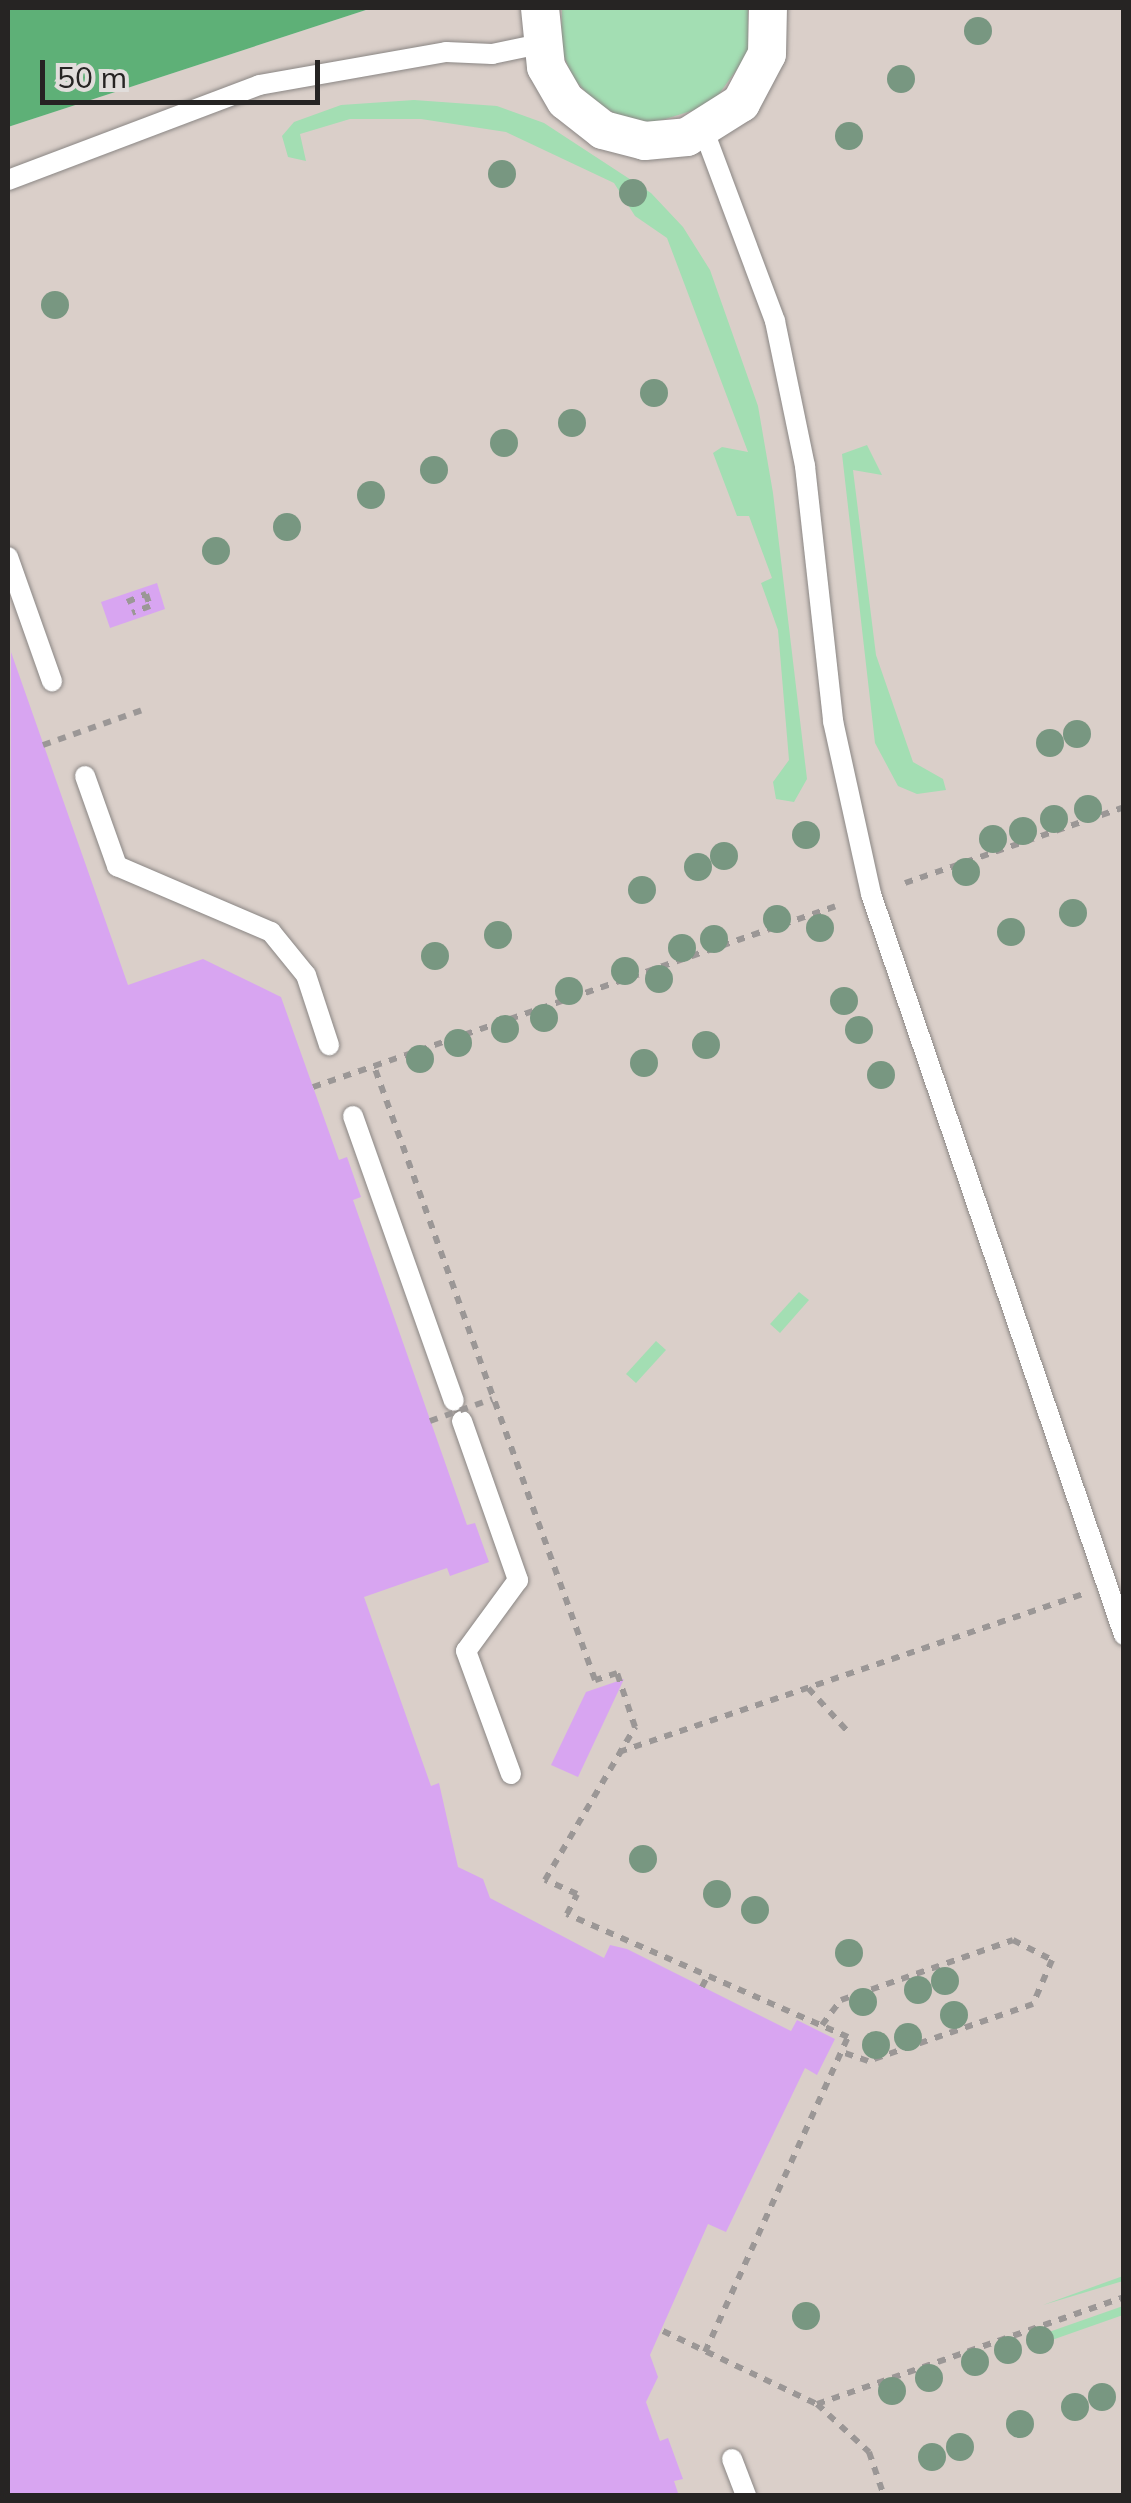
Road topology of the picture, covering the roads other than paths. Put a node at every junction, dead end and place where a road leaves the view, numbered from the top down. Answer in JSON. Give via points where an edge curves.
{"nodes":[{"id":1,"x":768,"y":8,"type":"edge"},
{"id":2,"x":540,"y":26,"type":"edge"},
{"id":3,"x":704,"y":130,"type":"junction"},
{"id":4,"x":8,"y":180,"type":"edge"},
{"id":5,"x":8,"y":557,"type":"edge"},
{"id":6,"x":52,"y":682,"type":"dead end"},
{"id":7,"x":85,"y":776,"type":"dead end"},
{"id":8,"x":329,"y":1045,"type":"dead end"},
{"id":9,"x":353,"y":1116,"type":"dead end"},
{"id":10,"x":454,"y":1401,"type":"dead end"},
{"id":11,"x":462,"y":1421,"type":"dead end"},
{"id":12,"x":1124,"y":1635,"type":"edge"},
{"id":13,"x":511,"y":1774,"type":"dead end"},
{"id":14,"x":732,"y":2460,"type":"dead end"},
{"id":15,"x":746,"y":2496,"type":"edge"}],
"edges":[{"from":1,"to":3,"type":"street","via":[[767,54],[754,84]]},
{"from":2,"to":3,"type":"street","via":[[555,86],[603,130],[645,142]]},
{"from":2,"to":4,"type":"lane","via":[[492,54],[446,52],[259,85]]},
{"from":3,"to":12,"type":"lane","via":[[775,321],[805,466],[834,721],[871,894]]},
{"from":5,"to":6,"type":"lane"},
{"from":7,"to":8,"type":"lane","via":[[117,866],[271,932],[306,975]]},
{"from":9,"to":10,"type":"lane"},
{"from":11,"to":13,"type":"lane","via":[[518,1580],[466,1652]]},
{"from":14,"to":15,"type":"lane"}]}
